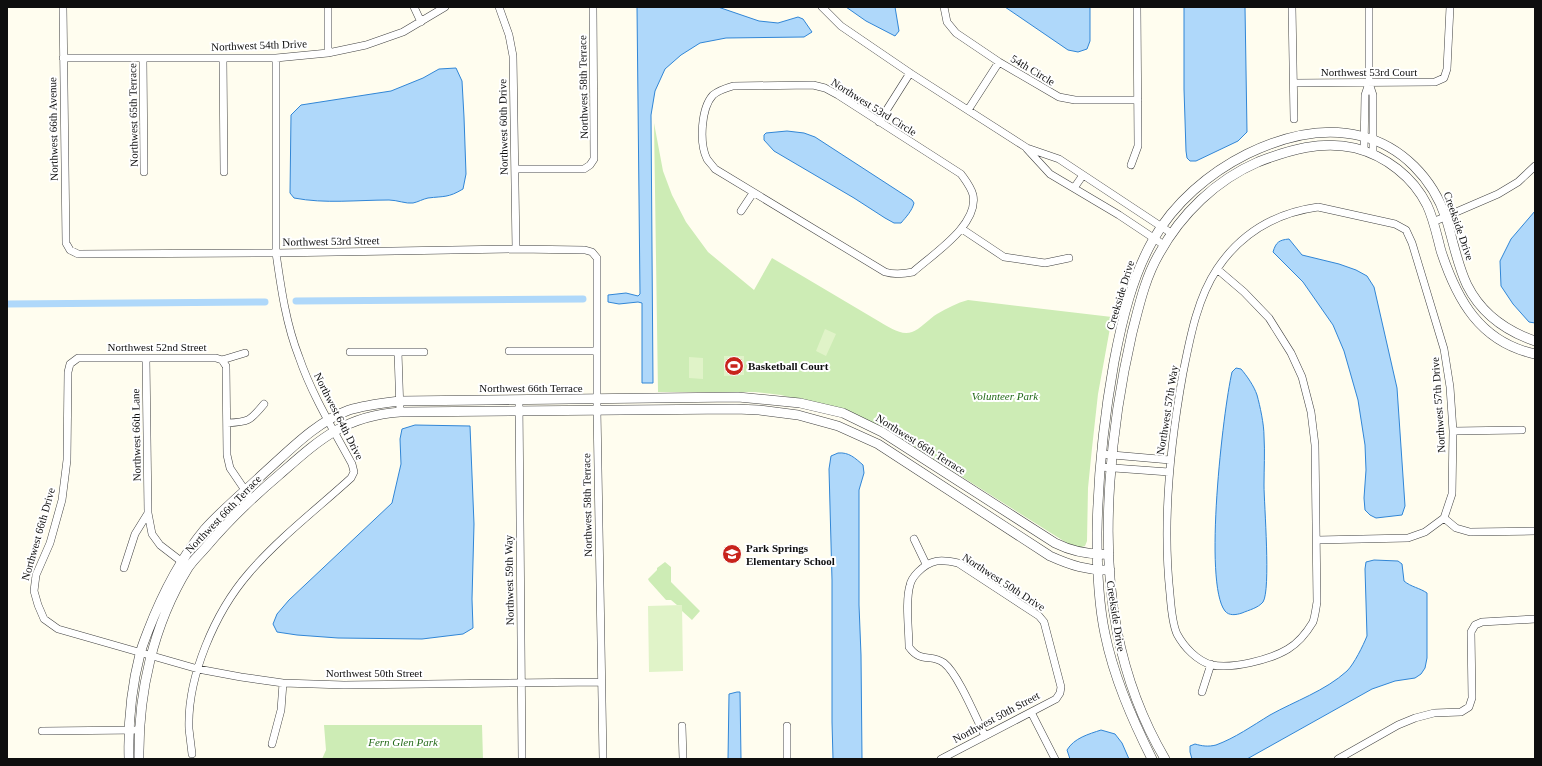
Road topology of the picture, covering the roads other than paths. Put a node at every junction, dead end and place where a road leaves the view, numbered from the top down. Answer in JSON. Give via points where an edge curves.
{"nodes":[{"id":1,"x":63,"y":7,"type":"edge"},
{"id":2,"x":328,"y":7,"type":"edge"},
{"id":3,"x":414,"y":7,"type":"edge"},
{"id":4,"x":445,"y":7,"type":"edge"},
{"id":5,"x":499,"y":7,"type":"edge"},
{"id":6,"x":593,"y":7,"type":"edge"},
{"id":7,"x":822,"y":7,"type":"edge"},
{"id":8,"x":944,"y":7,"type":"edge"},
{"id":9,"x":1137,"y":7,"type":"edge"},
{"id":10,"x":1292,"y":7,"type":"edge"},
{"id":11,"x":1369,"y":7,"type":"edge"},
{"id":12,"x":1450,"y":7,"type":"edge"},
{"id":13,"x":421,"y":22,"type":"junction"},
{"id":14,"x":328,"y":53,"type":"junction"},
{"id":15,"x":63,"y":58,"type":"junction"},
{"id":16,"x":143,"y":58,"type":"junction"},
{"id":17,"x":223,"y":58,"type":"junction"},
{"id":18,"x":276,"y":58,"type":"junction"},
{"id":19,"x":999,"y":62,"type":"junction"},
{"id":20,"x":910,"y":73,"type":"junction"},
{"id":21,"x":1294,"y":83,"type":"junction"},
{"id":22,"x":1369,"y":83,"type":"junction"},
{"id":23,"x":1138,"y":100,"type":"junction"},
{"id":24,"x":968,"y":110,"type":"junction"},
{"id":25,"x":1294,"y":120,"type":"dead end"},
{"id":26,"x":879,"y":122,"type":"junction"},
{"id":27,"x":1369,"y":138,"type":"junction"},
{"id":28,"x":1027,"y":148,"type":"junction"},
{"id":29,"x":1369,"y":152,"type":"junction"},
{"id":30,"x":1132,"y":165,"type":"dead end"},
{"id":31,"x":1535,"y":166,"type":"edge"},
{"id":32,"x":515,"y":169,"type":"junction"},
{"id":33,"x":144,"y":172,"type":"dead end"},
{"id":34,"x":224,"y":172,"type":"dead end"},
{"id":35,"x":1083,"y":175,"type":"junction"},
{"id":36,"x":1074,"y":188,"type":"junction"},
{"id":37,"x":753,"y":193,"type":"junction"},
{"id":38,"x":1318,"y":207,"type":"joint"},
{"id":39,"x":741,"y":211,"type":"dead end"},
{"id":40,"x":1445,"y":216,"type":"junction"},
{"id":41,"x":1433,"y":222,"type":"junction"},
{"id":42,"x":1162,"y":227,"type":"junction"},
{"id":43,"x":962,"y":229,"type":"junction"},
{"id":44,"x":1171,"y":233,"type":"junction"},
{"id":45,"x":1154,"y":238,"type":"junction"},
{"id":46,"x":1164,"y":245,"type":"junction"},
{"id":47,"x":516,"y":249,"type":"junction"},
{"id":48,"x":70,"y":250,"type":"joint"},
{"id":49,"x":592,"y":252,"type":"joint"},
{"id":50,"x":276,"y":253,"type":"junction"},
{"id":51,"x":1068,"y":258,"type":"dead end"},
{"id":52,"x":1217,"y":269,"type":"junction"},
{"id":53,"x":1535,"y":341,"type":"edge"},
{"id":54,"x":509,"y":351,"type":"dead end"},
{"id":55,"x":597,"y":351,"type":"junction"},
{"id":56,"x":350,"y":352,"type":"dead end"},
{"id":57,"x":398,"y":352,"type":"junction"},
{"id":58,"x":424,"y":352,"type":"dead end"},
{"id":59,"x":245,"y":353,"type":"dead end"},
{"id":60,"x":1535,"y":354,"type":"edge"},
{"id":61,"x":146,"y":358,"type":"junction"},
{"id":62,"x":222,"y":360,"type":"junction"},
{"id":63,"x":70,"y":364,"type":"joint"},
{"id":64,"x":696,"y":397,"type":"junction"},
{"id":65,"x":597,"y":399,"type":"junction"},
{"id":66,"x":519,"y":400,"type":"junction"},
{"id":67,"x":399,"y":401,"type":"junction"},
{"id":68,"x":264,"y":404,"type":"dead end"},
{"id":69,"x":597,"y":410,"type":"junction"},
{"id":70,"x":696,"y":410,"type":"junction"},
{"id":71,"x":519,"y":411,"type":"junction"},
{"id":72,"x":400,"y":412,"type":"junction"},
{"id":73,"x":329,"y":421,"type":"junction"},
{"id":74,"x":227,"y":423,"type":"junction"},
{"id":75,"x":1522,"y":430,"type":"dead end"},
{"id":76,"x":334,"y":431,"type":"junction"},
{"id":77,"x":1453,"y":431,"type":"junction"},
{"id":78,"x":1101,"y":454,"type":"junction"},
{"id":79,"x":1113,"y":455,"type":"junction"},
{"id":80,"x":1170,"y":460,"type":"junction"},
{"id":81,"x":1100,"y":467,"type":"junction"},
{"id":82,"x":1112,"y":468,"type":"junction"},
{"id":83,"x":1169,"y":472,"type":"junction"},
{"id":84,"x":245,"y":490,"type":"junction"},
{"id":85,"x":251,"y":499,"type":"junction"},
{"id":86,"x":148,"y":513,"type":"junction"},
{"id":87,"x":1444,"y":518,"type":"junction"},
{"id":88,"x":1535,"y":531,"type":"edge"},
{"id":89,"x":914,"y":539,"type":"dead end"},
{"id":90,"x":1317,"y":540,"type":"junction"},
{"id":91,"x":1097,"y":554,"type":"junction"},
{"id":92,"x":1109,"y":554,"type":"junction"},
{"id":93,"x":185,"y":564,"type":"junction"},
{"id":94,"x":926,"y":564,"type":"junction"},
{"id":95,"x":124,"y":568,"type":"dead end"},
{"id":96,"x":1097,"y":570,"type":"junction"},
{"id":97,"x":1110,"y":570,"type":"junction"},
{"id":98,"x":1535,"y":619,"type":"edge"},
{"id":99,"x":140,"y":653,"type":"junction"},
{"id":100,"x":150,"y":656,"type":"junction"},
{"id":101,"x":1211,"y":664,"type":"junction"},
{"id":102,"x":198,"y":669,"type":"junction"},
{"id":103,"x":283,"y":682,"type":"junction"},
{"id":104,"x":601,"y":682,"type":"junction"},
{"id":105,"x":521,"y":683,"type":"junction"},
{"id":106,"x":1202,"y":692,"type":"dead end"},
{"id":107,"x":1060,"y":693,"type":"joint"},
{"id":108,"x":1032,"y":712,"type":"junction"},
{"id":109,"x":682,"y":726,"type":"dead end"},
{"id":110,"x":787,"y":726,"type":"dead end"},
{"id":111,"x":128,"y":730,"type":"junction"},
{"id":112,"x":138,"y":730,"type":"junction"},
{"id":113,"x":42,"y":731,"type":"dead end"},
{"id":114,"x":985,"y":736,"type":"junction"},
{"id":115,"x":272,"y":744,"type":"dead end"},
{"id":116,"x":192,"y":754,"type":"dead end"},
{"id":117,"x":129,"y":759,"type":"edge"},
{"id":118,"x":139,"y":759,"type":"edge"},
{"id":119,"x":522,"y":759,"type":"edge"},
{"id":120,"x":603,"y":759,"type":"edge"},
{"id":121,"x":683,"y":759,"type":"edge"},
{"id":122,"x":787,"y":759,"type":"edge"},
{"id":123,"x":941,"y":759,"type":"edge"},
{"id":124,"x":1055,"y":759,"type":"edge"},
{"id":125,"x":1152,"y":759,"type":"edge"},
{"id":126,"x":1166,"y":759,"type":"edge"},
{"id":127,"x":1338,"y":759,"type":"edge"}],
"edges":[{"from":1,"to":15,"type":"street","name":"Northwest 66th Avenue"},
{"from":2,"to":14,"type":"street"},
{"from":3,"to":13,"type":"street"},
{"from":4,"to":13,"type":"street","name":"Northwest 54th Drive"},
{"from":5,"to":32,"type":"street","name":"Northwest 60th Drive","via":[[513,56]]},
{"from":6,"to":32,"type":"street","name":"Northwest 58th Terrace","via":[[594,159],[584,169]]},
{"from":7,"to":20,"type":"street","via":[[841,26]]},
{"from":8,"to":19,"type":"street","name":"54th Circle","via":[[947,22],[956,33]]},
{"from":9,"to":23,"type":"street"},
{"from":10,"to":21,"type":"street"},
{"from":11,"to":22,"type":"street"},
{"from":12,"to":22,"type":"street","name":"Northwest 53rd Court","via":[[1447,69],[1444,78],[1435,82]]},
{"from":13,"to":14,"type":"street","name":"Northwest 54th Drive","via":[[366,46]]},
{"from":14,"to":18,"type":"street","name":"Northwest 54th Drive"},
{"from":15,"to":16,"type":"street","name":"Northwest 54th Drive"},
{"from":15,"to":48,"type":"street","name":"Northwest 66th Avenue","via":[[66,243]]},
{"from":16,"to":17,"type":"street","name":"Northwest 54th Drive"},
{"from":16,"to":33,"type":"street","name":"Northwest 65th Terrace"},
{"from":17,"to":18,"type":"street","name":"Northwest 54th Drive"},
{"from":17,"to":34,"type":"street"},
{"from":18,"to":50,"type":"street","name":"Northwest 64th Drive"},
{"from":19,"to":23,"type":"street","name":"54th Circle","via":[[1059,97],[1074,100]]},
{"from":19,"to":24,"type":"street"},
{"from":20,"to":24,"type":"street"},
{"from":20,"to":26,"type":"street"},
{"from":21,"to":22,"type":"street","name":"Northwest 53rd Court"},
{"from":21,"to":25,"type":"street"},
{"from":22,"to":27,"type":"street","via":[[1373,95]]},
{"from":23,"to":30,"type":"street","via":[[1138,146]]},
{"from":24,"to":28,"type":"street"},
{"from":26,"to":37,"type":"street","name":"Northwest 53rd Circle","via":[[826,88],[812,85],[733,86],[714,94],[704,112],[704,147],[707,159],[715,169]]},
{"from":26,"to":43,"type":"street","name":"Northwest 53rd Circle","via":[[961,174],[973,196],[969,219]]},
{"from":27,"to":29,"type":"street"},
{"from":27,"to":40,"type":"street","name":"Creekside Drive","via":[[1393,150],[1413,165],[1432,188]]},
{"from":27,"to":42,"type":"street","name":"Creekside Drive","via":[[1336,132],[1306,134],[1256,150],[1226,166],[1200,185],[1178,206]]},
{"from":28,"to":35,"type":"street","via":[[1059,159]]},
{"from":28,"to":36,"type":"street","via":[[1050,174]]},
{"from":29,"to":41,"type":"street","name":"Creekside Drive","via":[[1395,167],[1414,186],[1428,206]]},
{"from":29,"to":44,"type":"street","name":"Creekside Drive","via":[[1326,144],[1289,151],[1249,166],[1200,200]]},
{"from":31,"to":40,"type":"street","via":[[1518,182],[1498,194]]},
{"from":32,"to":47,"type":"street","name":"Northwest 60th Drive"},
{"from":35,"to":36,"type":"street"},
{"from":35,"to":42,"type":"street"},
{"from":36,"to":45,"type":"street"},
{"from":37,"to":39,"type":"street"},
{"from":37,"to":43,"type":"street","name":"Northwest 53rd Circle","via":[[885,272],[894,274],[913,272]]},
{"from":38,"to":52,"type":"street","name":"Northwest 57th Way","via":[[1288,213],[1270,220],[1237,244]]},
{"from":38,"to":77,"type":"street","name":"Northwest 57th Drive","via":[[1395,224],[1406,230],[1444,349]]},
{"from":40,"to":41,"type":"street"},
{"from":40,"to":53,"type":"street","name":"Creekside Drive","via":[[1461,269],[1476,300],[1498,323]]},
{"from":41,"to":60,"type":"street","name":"Creekside Drive","via":[[1451,280],[1467,309],[1500,340]]},
{"from":42,"to":44,"type":"street"},
{"from":42,"to":45,"type":"street","name":"Creekside Drive"},
{"from":43,"to":51,"type":"street","via":[[1004,257],[1045,263]]},
{"from":44,"to":46,"type":"street","name":"Creekside Drive"},
{"from":45,"to":46,"type":"street"},
{"from":45,"to":78,"type":"street","name":"Creekside Drive","via":[[1136,277],[1124,316],[1110,385]]},
{"from":46,"to":79,"type":"street","name":"Creekside Drive","via":[[1147,282],[1136,320],[1123,376]]},
{"from":47,"to":49,"type":"street","name":"Northwest 53rd Street"},
{"from":47,"to":50,"type":"street","name":"Northwest 53rd Street"},
{"from":48,"to":50,"type":"street","name":"Northwest 53rd Street","via":[[78,254]]},
{"from":49,"to":55,"type":"street","name":"Northwest 58th Terrace","via":[[597,258]]},
{"from":50,"to":73,"type":"street","name":"Northwest 64th Drive","via":[[288,321],[299,358]]},
{"from":52,"to":80,"type":"street","name":"Northwest 57th Way","via":[[1206,288],[1188,348]]},
{"from":52,"to":90,"type":"street","name":"Northwest 57th Way","via":[[1269,318],[1291,353],[1302,377],[1311,412],[1315,445]]},
{"from":54,"to":55,"type":"street"},
{"from":55,"to":65,"type":"street","name":"Northwest 58th Terrace"},
{"from":56,"to":57,"type":"street"},
{"from":57,"to":58,"type":"street"},
{"from":57,"to":67,"type":"street"},
{"from":59,"to":62,"type":"street","name":"Northwest 52nd Street"},
{"from":61,"to":62,"type":"street","name":"Northwest 52nd Street"},
{"from":61,"to":63,"type":"street","name":"Northwest 52nd Street","via":[[78,358]]},
{"from":61,"to":86,"type":"street","name":"Northwest 66th Lane"},
{"from":62,"to":74,"type":"street","via":[[226,366]]},
{"from":63,"to":99,"type":"street","name":"Northwest 66th Drive","via":[[67,460],[63,492],[50,543],[36,575],[34,591],[44,619],[58,629]]},
{"from":64,"to":65,"type":"street","name":"Northwest 66th Terrace"},
{"from":64,"to":70,"type":"street"},
{"from":64,"to":91,"type":"street","name":"Northwest 66th Terrace","via":[[758,398],[800,403],[843,413],[882,432],[1055,543],[1069,550]]},
{"from":65,"to":66,"type":"street","name":"Northwest 66th Terrace"},
{"from":65,"to":69,"type":"street","name":"Northwest 58th Terrace"},
{"from":66,"to":67,"type":"street","name":"Northwest 66th Terrace"},
{"from":66,"to":71,"type":"street","name":"Northwest 59th Way"},
{"from":67,"to":72,"type":"street"},
{"from":67,"to":73,"type":"street","name":"Northwest 66th Terrace","via":[[349,410]]},
{"from":68,"to":74,"type":"street","via":[[253,418],[244,422]]},
{"from":69,"to":70,"type":"street","name":"Northwest 66th Terrace"},
{"from":69,"to":71,"type":"street","name":"Northwest 66th Terrace"},
{"from":69,"to":104,"type":"street","name":"Northwest 58th Terrace"},
{"from":70,"to":96,"type":"street","name":"Northwest 66th Terrace","via":[[759,410],[798,415],[838,426],[878,444],[1050,556]]},
{"from":71,"to":72,"type":"street","name":"Northwest 66th Terrace"},
{"from":71,"to":105,"type":"street","name":"Northwest 59th Way"},
{"from":72,"to":76,"type":"street","name":"Northwest 66th Terrace","via":[[380,413]]},
{"from":73,"to":76,"type":"street","name":"Northwest 64th Drive"},
{"from":73,"to":84,"type":"street","name":"Northwest 66th Terrace","via":[[307,435]]},
{"from":74,"to":84,"type":"street","via":[[227,455],[230,468]]},
{"from":75,"to":77,"type":"street"},
{"from":76,"to":85,"type":"street","name":"Northwest 66th Terrace","via":[[313,445]]},
{"from":76,"to":102,"type":"street","name":"Northwest 64th Drive","via":[[352,464],[354,472],[351,478],[249,574],[226,605],[209,638]]},
{"from":77,"to":87,"type":"street","name":"Northwest 57th Drive","via":[[1452,494]]},
{"from":78,"to":79,"type":"street"},
{"from":78,"to":81,"type":"street","name":"Creekside Drive"},
{"from":79,"to":80,"type":"street"},
{"from":79,"to":82,"type":"street","name":"Creekside Drive"},
{"from":80,"to":83,"type":"street","name":"Northwest 57th Way"},
{"from":81,"to":82,"type":"street"},
{"from":81,"to":91,"type":"street","name":"Creekside Drive"},
{"from":82,"to":83,"type":"street"},
{"from":82,"to":92,"type":"street","name":"Creekside Drive"},
{"from":83,"to":101,"type":"street","name":"Northwest 57th Way","via":[[1167,567],[1176,632],[1185,647],[1198,658]]},
{"from":84,"to":85,"type":"street"},
{"from":84,"to":93,"type":"street","name":"Northwest 66th Terrace","via":[[206,529]]},
{"from":85,"to":93,"type":"street","name":"Northwest 66th Terrace"},
{"from":86,"to":93,"type":"street","name":"Northwest 66th Lane","via":[[152,534],[160,545]]},
{"from":86,"to":95,"type":"street","via":[[135,534]]},
{"from":87,"to":88,"type":"street","via":[[1456,528],[1470,532]]},
{"from":87,"to":90,"type":"street","via":[[1424,532],[1408,538]]},
{"from":89,"to":94,"type":"street"},
{"from":90,"to":101,"type":"street","name":"Northwest 57th Way","via":[[1317,602],[1313,621],[1302,637],[1288,649],[1274,656],[1239,665]]},
{"from":91,"to":92,"type":"street","name":"Northwest 66th Terrace"},
{"from":91,"to":96,"type":"street","name":"Creekside Drive"},
{"from":92,"to":97,"type":"street","name":"Creekside Drive"},
{"from":93,"to":99,"type":"street","name":"Northwest 66th Terrace","via":[[153,618]]},
{"from":93,"to":100,"type":"street","name":"Northwest 66th Terrace"},
{"from":94,"to":107,"type":"street","name":"Northwest 50th Drive","via":[[937,561],[958,563],[1039,616],[1044,622],[1061,687]]},
{"from":94,"to":114,"type":"street","via":[[910,583],[909,647],[921,658],[933,658],[952,670]]},
{"from":96,"to":97,"type":"street","name":"Northwest 66th Terrace"},
{"from":96,"to":125,"type":"street","name":"Creekside Drive","via":[[1101,612],[1111,658],[1134,722]]},
{"from":97,"to":126,"type":"street","name":"Creekside Drive","via":[[1113,608],[1131,684],[1147,724]]},
{"from":98,"to":127,"type":"street","via":[[1482,622],[1475,625],[1471,632],[1472,698],[1461,712],[1434,713],[1415,718]]},
{"from":99,"to":100,"type":"street","name":"Northwest 66th Drive"},
{"from":99,"to":111,"type":"street","name":"Northwest 66th Terrace"},
{"from":100,"to":102,"type":"street","name":"Northwest 50th Street"},
{"from":100,"to":112,"type":"street","name":"Northwest 66th Terrace"},
{"from":101,"to":106,"type":"street"},
{"from":102,"to":103,"type":"street","name":"Northwest 50th Street"},
{"from":102,"to":116,"type":"street","name":"Northwest 64th Drive","via":[[189,729]]},
{"from":103,"to":105,"type":"street","name":"Northwest 50th Street","via":[[344,685]]},
{"from":103,"to":115,"type":"street","via":[[281,710]]},
{"from":104,"to":105,"type":"street","name":"Northwest 50th Street"},
{"from":104,"to":120,"type":"street","name":"Northwest 58th Terrace"},
{"from":105,"to":119,"type":"street","name":"Northwest 59th Way"},
{"from":107,"to":108,"type":"street","name":"Northwest 50th Street","via":[[1056,699]]},
{"from":108,"to":114,"type":"street","name":"Northwest 50th Street"},
{"from":108,"to":124,"type":"street"},
{"from":109,"to":121,"type":"street"},
{"from":110,"to":122,"type":"street"},
{"from":111,"to":112,"type":"street"},
{"from":111,"to":113,"type":"street"},
{"from":111,"to":117,"type":"street","name":"Northwest 66th Terrace"},
{"from":112,"to":118,"type":"street","name":"Northwest 66th Terrace"},
{"from":114,"to":123,"type":"street","name":"Northwest 50th Street"}]}
